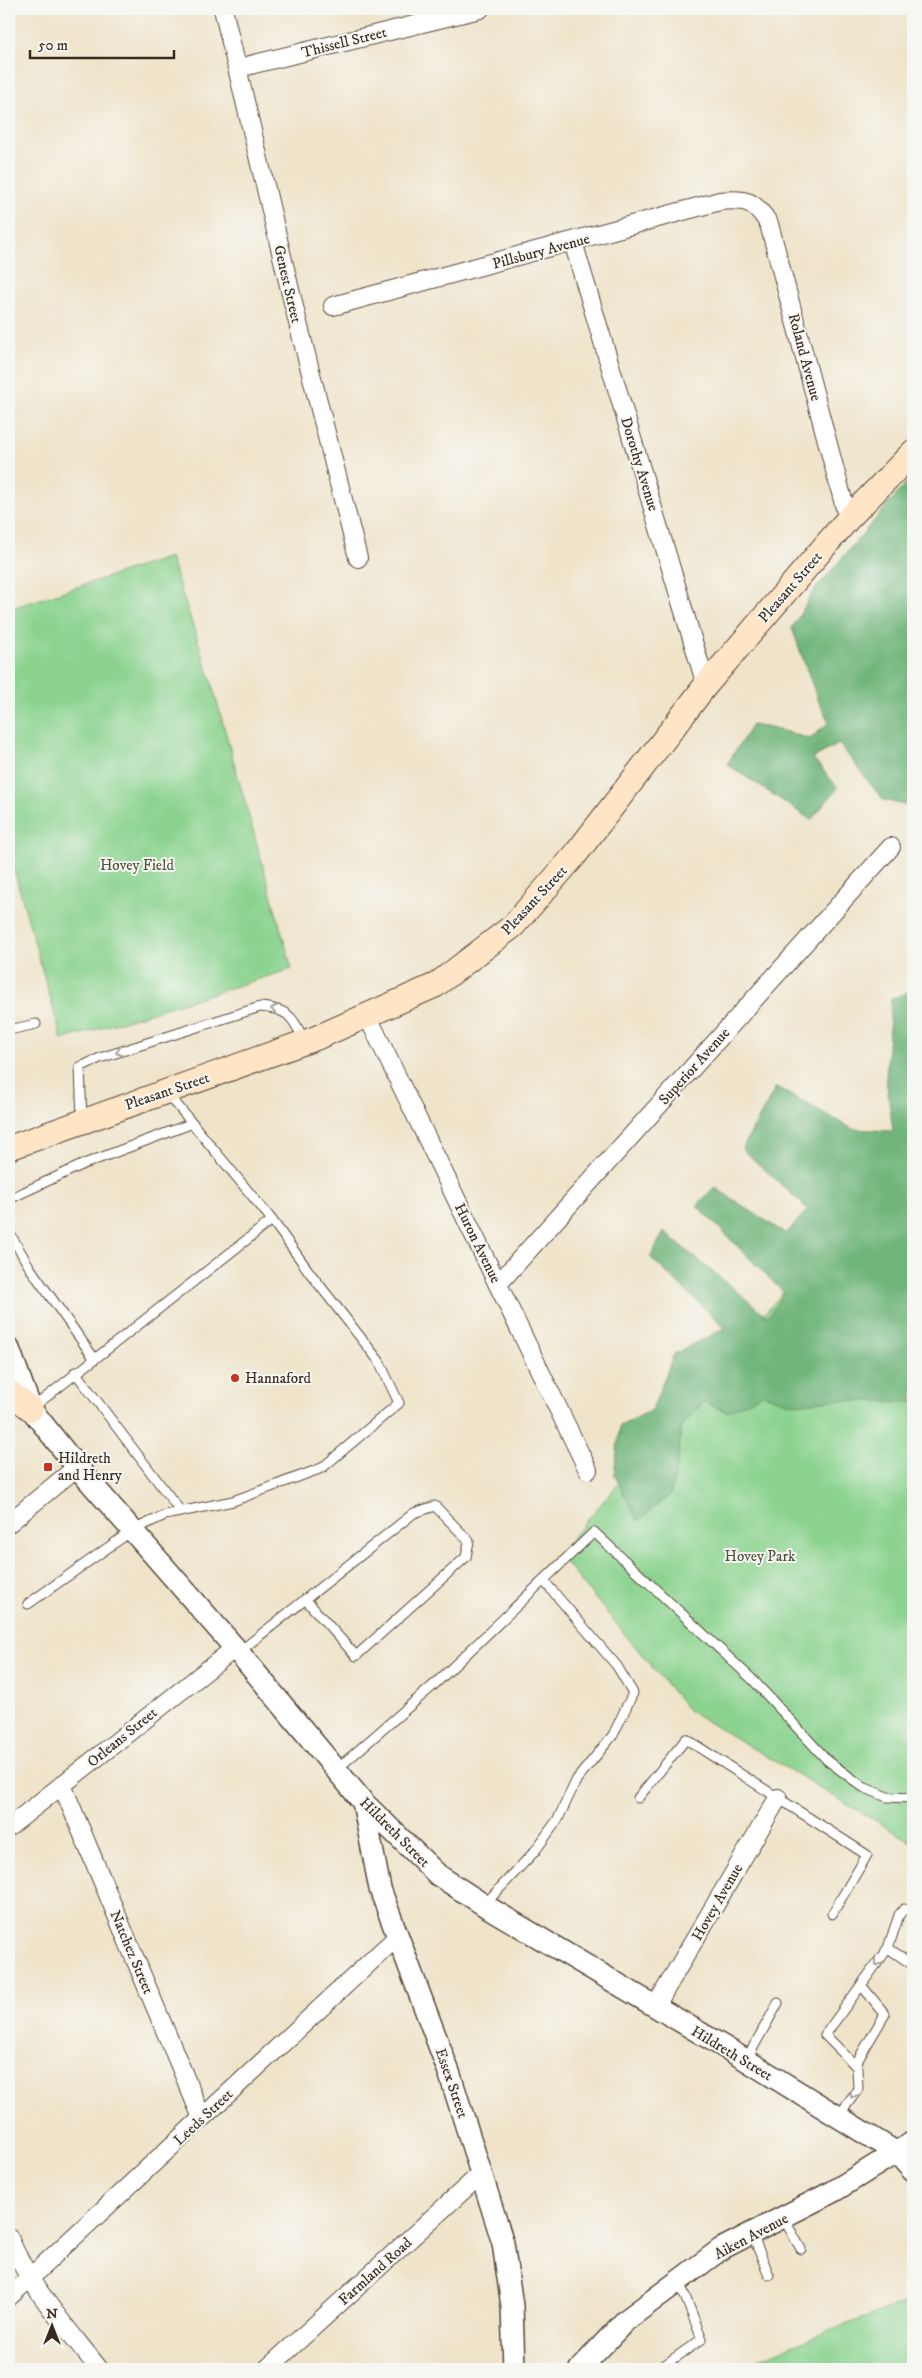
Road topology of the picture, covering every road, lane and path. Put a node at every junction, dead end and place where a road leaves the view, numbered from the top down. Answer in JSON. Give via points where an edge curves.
{"nodes":[{"id":1,"x":223,"y":9,"type":"edge"},
{"id":2,"x":480,"y":9,"type":"edge"},
{"id":3,"x":238,"y":68,"type":"junction"},
{"id":4,"x":750,"y":202,"type":"joint"},
{"id":5,"x":573,"y":242,"type":"junction"},
{"id":6,"x":332,"y":306,"type":"dead end"},
{"id":7,"x":913,"y":452,"type":"edge"},
{"id":8,"x":848,"y":519,"type":"junction"},
{"id":9,"x":358,"y":558,"type":"dead end"},
{"id":10,"x":706,"y":685,"type":"junction"},
{"id":11,"x":891,"y":847,"type":"dead end"},
{"id":12,"x":367,"y":1015,"type":"junction"},
{"id":13,"x":36,"y":1024,"type":"dead end"},
{"id":14,"x":9,"y":1030,"type":"edge"},
{"id":15,"x":305,"y":1042,"type":"junction"},
{"id":16,"x":167,"y":1092,"type":"junction"},
{"id":17,"x":82,"y":1120,"type":"junction"},
{"id":18,"x":193,"y":1123,"type":"junction"},
{"id":19,"x":9,"y":1148,"type":"edge"},
{"id":20,"x":9,"y":1199,"type":"edge"},
{"id":21,"x":272,"y":1220,"type":"junction"},
{"id":22,"x":9,"y":1232,"type":"edge"},
{"id":23,"x":498,"y":1284,"type":"junction"},
{"id":24,"x":9,"y":1349,"type":"edge"},
{"id":25,"x":94,"y":1358,"type":"junction"},
{"id":26,"x":75,"y":1372,"type":"junction"},
{"id":27,"x":9,"y":1392,"type":"edge"},
{"id":28,"x":31,"y":1409,"type":"junction"},
{"id":29,"x":77,"y":1467,"type":"junction"},
{"id":30,"x":588,"y":1470,"type":"dead end"},
{"id":31,"x":181,"y":1512,"type":"junction"},
{"id":32,"x":9,"y":1523,"type":"edge"},
{"id":33,"x":133,"y":1530,"type":"junction"},
{"id":34,"x":544,"y":1580,"type":"junction"},
{"id":35,"x":305,"y":1599,"type":"junction"},
{"id":36,"x":28,"y":1604,"type":"dead end"},
{"id":37,"x":237,"y":1650,"type":"junction"},
{"id":38,"x":337,"y":1769,"type":"junction"},
{"id":39,"x":62,"y":1785,"type":"junction"},
{"id":40,"x":638,"y":1798,"type":"dead end"},
{"id":41,"x":778,"y":1798,"type":"junction"},
{"id":42,"x":913,"y":1798,"type":"edge"},
{"id":43,"x":363,"y":1802,"type":"junction"},
{"id":44,"x":9,"y":1827,"type":"edge"},
{"id":45,"x":484,"y":1905,"type":"junction"},
{"id":46,"x":913,"y":1911,"type":"edge"},
{"id":47,"x":832,"y":1914,"type":"dead end"},
{"id":48,"x":397,"y":1937,"type":"junction"},
{"id":49,"x":888,"y":1948,"type":"junction"},
{"id":50,"x":913,"y":1965,"type":"edge"},
{"id":51,"x":861,"y":1986,"type":"junction"},
{"id":52,"x":778,"y":2003,"type":"dead end"},
{"id":53,"x":655,"y":2007,"type":"junction"},
{"id":54,"x":746,"y":2060,"type":"junction"},
{"id":55,"x":854,"y":2065,"type":"junction"},
{"id":56,"x":838,"y":2117,"type":"junction"},
{"id":57,"x":202,"y":2118,"type":"junction"},
{"id":58,"x":905,"y":2148,"type":"edge"},
{"id":59,"x":913,"y":2171,"type":"edge"},
{"id":60,"x":482,"y":2173,"type":"junction"},
{"id":61,"x":784,"y":2218,"type":"junction"},
{"id":62,"x":752,"y":2234,"type":"junction"},
{"id":63,"x":9,"y":2238,"type":"edge"},
{"id":64,"x":801,"y":2248,"type":"dead end"},
{"id":65,"x":769,"y":2275,"type":"dead end"},
{"id":66,"x":30,"y":2277,"type":"junction"},
{"id":67,"x":679,"y":2280,"type":"junction"},
{"id":68,"x":9,"y":2297,"type":"edge"},
{"id":69,"x":99,"y":2369,"type":"edge"},
{"id":70,"x":267,"y":2369,"type":"edge"},
{"id":71,"x":514,"y":2369,"type":"edge"},
{"id":72,"x":580,"y":2369,"type":"edge"},
{"id":73,"x":659,"y":2369,"type":"edge"}],
"edges":[{"from":1,"to":3,"type":"street","name":"Genest Street"},
{"from":2,"to":3,"type":"street","name":"Thissell Street"},
{"from":3,"to":9,"type":"street","name":"Genest Street"},
{"from":4,"to":5,"type":"street","name":"Pillsbury Avenue","via":[[720,201]]},
{"from":4,"to":8,"type":"street","name":"Roland Avenue","via":[[762,212],[768,224]]},
{"from":5,"to":6,"type":"street","name":"Pillsbury Avenue"},
{"from":5,"to":10,"type":"street","name":"Dorothy Avenue"},
{"from":7,"to":8,"type":"main road","name":"Pleasant Street"},
{"from":8,"to":10,"type":"main road","name":"Pleasant Street"},
{"from":10,"to":12,"type":"main road","name":"Pleasant Street","via":[[575,855],[513,926],[436,985]]},
{"from":11,"to":23,"type":"street","name":"Superior Avenue"},
{"from":12,"to":15,"type":"main road","name":"Pleasant Street"},
{"from":12,"to":23,"type":"street","name":"Huron Avenue"},
{"from":13,"to":14,"type":"lane"},
{"from":15,"to":16,"type":"main road","name":"Pleasant Street"},
{"from":15,"to":17,"type":"lane","one_way":true,"via":[[292,1017],[278,1008],[260,1007],[100,1058],[80,1067]]},
{"from":16,"to":17,"type":"main road","name":"Pleasant Street"},
{"from":16,"to":18,"type":"lane"},
{"from":17,"to":19,"type":"main road","name":"Pleasant Street"},
{"from":18,"to":20,"type":"lane","via":[[84,1164]]},
{"from":18,"to":21,"type":"lane"},
{"from":21,"to":25,"type":"lane"},
{"from":21,"to":31,"type":"lane","via":[[379,1361],[398,1403],[322,1468],[233,1501]]},
{"from":22,"to":25,"type":"lane","via":[[30,1268]]},
{"from":23,"to":30,"type":"street","name":"Huron Avenue"},
{"from":24,"to":28,"type":"street","name":"Hildreth Street"},
{"from":25,"to":26,"type":"lane"},
{"from":26,"to":28,"type":"lane"},
{"from":26,"to":31,"type":"lane"},
{"from":27,"to":28,"type":"main road"},
{"from":28,"to":29,"type":"street","name":"Hildreth Street"},
{"from":29,"to":32,"type":"street"},
{"from":29,"to":33,"type":"street","name":"Hildreth Street"},
{"from":31,"to":33,"type":"lane","via":[[165,1515]]},
{"from":33,"to":36,"type":"lane"},
{"from":33,"to":37,"type":"street","name":"Hildreth Street"},
{"from":34,"to":38,"type":"lane","via":[[436,1683]]},
{"from":34,"to":42,"type":"lane","via":[[594,1532],[754,1681],[827,1760],[864,1787],[887,1797]]},
{"from":34,"to":45,"type":"lane","via":[[617,1666],[633,1693],[613,1735],[577,1778],[558,1819],[534,1851]]},
{"from":35,"to":35,"type":"lane","via":[[414,1512],[435,1506],[470,1541],[466,1557],[356,1656]]},
{"from":35,"to":37,"type":"lane"},
{"from":37,"to":38,"type":"street","name":"Hildreth Street"},
{"from":37,"to":39,"type":"street","name":"Orleans Street"},
{"from":38,"to":43,"type":"street","name":"Hildreth Street"},
{"from":39,"to":44,"type":"street","name":"Orleans Street"},
{"from":39,"to":57,"type":"street","name":"Natchez Street"},
{"from":40,"to":41,"type":"lane","via":[[686,1739]]},
{"from":41,"to":47,"type":"lane","via":[[867,1854]]},
{"from":41,"to":53,"type":"street","name":"Hovey Avenue"},
{"from":43,"to":45,"type":"street","name":"Hildreth Street","via":[[438,1875]]},
{"from":43,"to":48,"type":"street","name":"Essex Street","via":[[380,1889]]},
{"from":45,"to":53,"type":"street","name":"Hildreth Street"},
{"from":46,"to":49,"type":"lane","via":[[904,1910],[899,1914]]},
{"from":48,"to":57,"type":"street","name":"Leeds Street"},
{"from":48,"to":60,"type":"street","name":"Essex Street","via":[[450,2074]]},
{"from":49,"to":50,"type":"lane"},
{"from":49,"to":51,"type":"lane","one_way":true},
{"from":51,"to":55,"type":"lane","via":[[885,2014]]},
{"from":51,"to":55,"type":"lane","via":[[825,2035]]},
{"from":52,"to":54,"type":"lane"},
{"from":53,"to":54,"type":"street","name":"Hildreth Street"},
{"from":54,"to":56,"type":"street","name":"Hildreth Street"},
{"from":55,"to":56,"type":"lane","one_way":true,"via":[[857,2067],[858,2089]]},
{"from":56,"to":58,"type":"street","name":"Hildreth Street"},
{"from":57,"to":66,"type":"street","name":"Leeds Street"},
{"from":58,"to":59,"type":"street","name":"Hildreth Street"},
{"from":58,"to":61,"type":"street","name":"Aiken Avenue"},
{"from":60,"to":70,"type":"street","name":"Farmland Road"},
{"from":60,"to":71,"type":"street","name":"Essex Street","via":[[503,2243],[509,2277]]},
{"from":61,"to":62,"type":"street","name":"Aiken Avenue"},
{"from":61,"to":64,"type":"lane"},
{"from":62,"to":65,"type":"lane"},
{"from":62,"to":67,"type":"street","name":"Aiken Avenue","via":[[721,2249]]},
{"from":63,"to":66,"type":"street"},
{"from":66,"to":68,"type":"street","name":"Leeds Street"},
{"from":66,"to":69,"type":"street"},
{"from":67,"to":72,"type":"street","name":"Aiken Avenue","via":[[625,2321]]},
{"from":67,"to":73,"type":"lane","via":[[702,2339]]}]}
